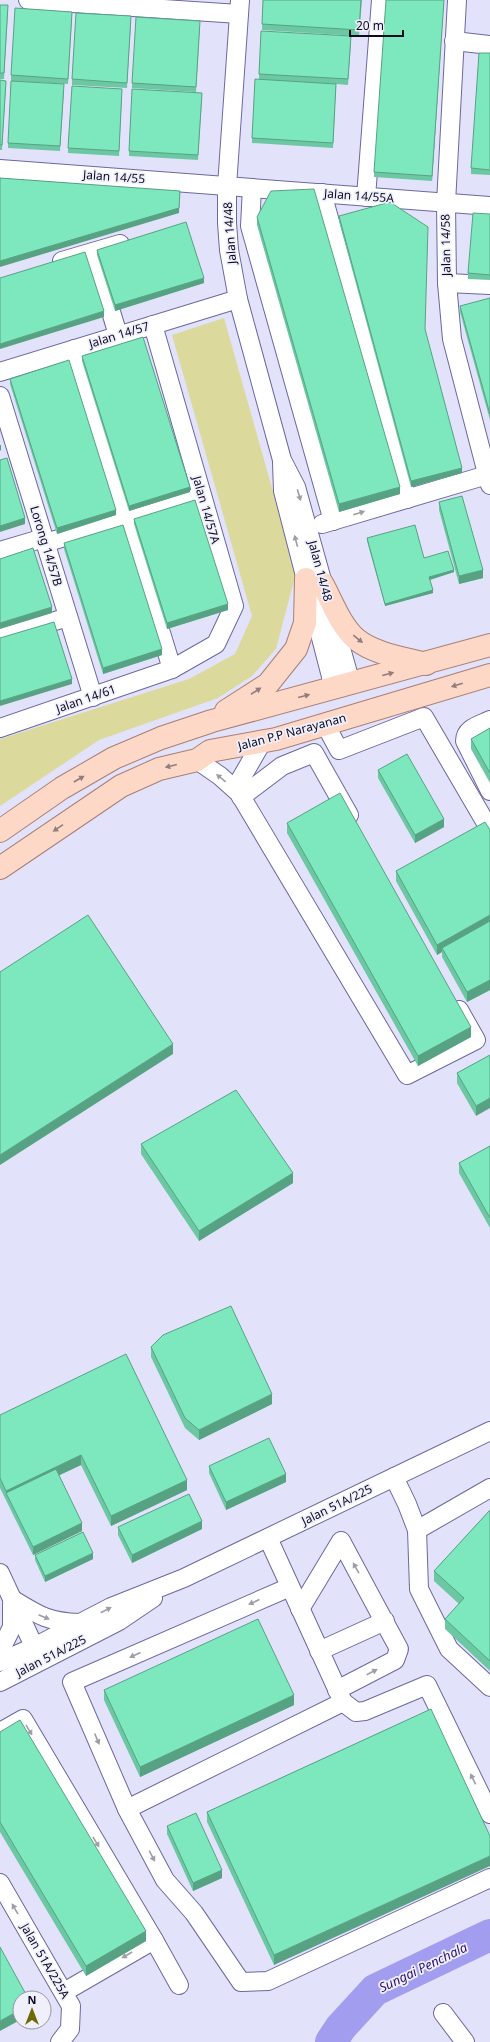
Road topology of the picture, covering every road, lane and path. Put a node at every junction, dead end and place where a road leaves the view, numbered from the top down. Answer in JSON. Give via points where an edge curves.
{"nodes":[{"id":1,"x":40,"y":0,"type":"edge"},
{"id":2,"x":381,"y":0,"type":"edge"},
{"id":3,"x":457,"y":0,"type":"edge"},
{"id":4,"x":240,"y":7,"type":"edge"},
{"id":5,"x":454,"y":41,"type":"junction"},
{"id":6,"x":490,"y":45,"type":"edge"},
{"id":7,"x":0,"y":169,"type":"edge"},
{"id":8,"x":227,"y":186,"type":"junction"},
{"id":9,"x":252,"y":188,"type":"junction"},
{"id":10,"x":322,"y":193,"type":"junction"},
{"id":11,"x":366,"y":197,"type":"junction"},
{"id":12,"x":446,"y":203,"type":"junction"},
{"id":13,"x":490,"y":206,"type":"edge"},
{"id":14,"x":135,"y":239,"type":"edge"},
{"id":15,"x":93,"y":252,"type":"junction"},
{"id":16,"x":43,"y":266,"type":"edge"},
{"id":17,"x":447,"y":283,"type":"junction"},
{"id":18,"x":490,"y":285,"type":"edge"},
{"id":19,"x":238,"y":299,"type":"junction"},
{"id":20,"x":153,"y":324,"type":"junction"},
{"id":21,"x":118,"y":335,"type":"junction"},
{"id":22,"x":74,"y":349,"type":"junction"},
{"id":23,"x":0,"y":372,"type":"edge"},
{"id":24,"x":0,"y":396,"type":"edge"},
{"id":25,"x":18,"y":455,"type":"junction"},
{"id":26,"x":0,"y":460,"type":"edge"},
{"id":27,"x":282,"y":460,"type":"junction"},
{"id":28,"x":489,"y":480,"type":"edge"},
{"id":29,"x":202,"y":496,"type":"junction"},
{"id":30,"x":407,"y":499,"type":"junction"},
{"id":31,"x":126,"y":519,"type":"junction"},
{"id":32,"x":333,"y":521,"type":"junction"},
{"id":33,"x":308,"y":528,"type":"junction"},
{"id":34,"x":44,"y":541,"type":"junction"},
{"id":35,"x":0,"y":551,"type":"edge"},
{"id":36,"x":314,"y":581,"type":"junction"},
{"id":37,"x":68,"y":617,"type":"junction"},
{"id":38,"x":0,"y":638,"type":"edge"},
{"id":39,"x":490,"y":645,"type":"edge"},
{"id":40,"x":426,"y":664,"type":"junction"},
{"id":41,"x":172,"y":668,"type":"junction"},
{"id":42,"x":490,"y":675,"type":"edge"},
{"id":43,"x":344,"y":692,"type":"junction"},
{"id":44,"x":424,"y":695,"type":"junction"},
{"id":45,"x":92,"y":697,"type":"junction"},
{"id":46,"x":490,"y":720,"type":"edge"},
{"id":47,"x":212,"y":721,"type":"junction"},
{"id":48,"x":325,"y":724,"type":"junction"},
{"id":49,"x":0,"y":728,"type":"edge"},
{"id":50,"x":262,"y":742,"type":"junction"},
{"id":51,"x":203,"y":756,"type":"junction"},
{"id":52,"x":490,"y":791,"type":"edge"},
{"id":53,"x":240,"y":795,"type":"junction"},
{"id":54,"x":357,"y":828,"type":"edge"},
{"id":55,"x":490,"y":830,"type":"edge"},
{"id":56,"x":0,"y":831,"type":"edge"},
{"id":57,"x":0,"y":868,"type":"edge"},
{"id":58,"x":449,"y":992,"type":"edge"},
{"id":59,"x":490,"y":1431,"type":"edge"},
{"id":60,"x":394,"y":1477,"type":"junction"},
{"id":61,"x":490,"y":1488,"type":"edge"},
{"id":62,"x":417,"y":1530,"type":"junction"},
{"id":63,"x":268,"y":1538,"type":"junction"},
{"id":64,"x":0,"y":1573,"type":"edge"},
{"id":65,"x":184,"y":1578,"type":"junction"},
{"id":66,"x":290,"y":1587,"type":"junction"},
{"id":67,"x":12,"y":1599,"type":"junction"},
{"id":68,"x":300,"y":1609,"type":"junction"},
{"id":69,"x":385,"y":1621,"type":"junction"},
{"id":70,"x":80,"y":1623,"type":"junction"},
{"id":71,"x":0,"y":1651,"type":"edge"},
{"id":72,"x":319,"y":1651,"type":"junction"},
{"id":73,"x":37,"y":1654,"type":"junction"},
{"id":74,"x":0,"y":1662,"type":"edge"},
{"id":75,"x":0,"y":1682,"type":"edge"},
{"id":76,"x":490,"y":1687,"type":"edge"},
{"id":77,"x":340,"y":1696,"type":"junction"},
{"id":78,"x":0,"y":1732,"type":"edge"},
{"id":79,"x":127,"y":1809,"type":"junction"},
{"id":80,"x":490,"y":1814,"type":"edge"},
{"id":81,"x":490,"y":1878,"type":"edge"},
{"id":82,"x":0,"y":1883,"type":"edge"},
{"id":83,"x":154,"y":1940,"type":"junction"},
{"id":84,"x":178,"y":1985,"type":"dead end"},
{"id":85,"x":64,"y":1992,"type":"junction"},
{"id":86,"x":443,"y":2013,"type":"dead end"},
{"id":87,"x":60,"y":2042,"type":"edge"},
{"id":88,"x":465,"y":2042,"type":"edge"}],
"edges":[{"from":1,"to":4,"type":"street"},
{"from":2,"to":11,"type":"street"},
{"from":3,"to":5,"type":"street","name":"Jalan 14/58"},
{"from":4,"to":8,"type":"street","name":"Jalan 14/48"},
{"from":5,"to":6,"type":"street"},
{"from":5,"to":12,"type":"street","name":"Jalan 14/58"},
{"from":7,"to":8,"type":"street","name":"Jalan 14/55"},
{"from":8,"to":9,"type":"street","name":"Jalan 14/55A"},
{"from":8,"to":19,"type":"street","name":"Jalan 14/48","via":[[229,250]]},
{"from":9,"to":10,"type":"street","name":"Jalan 14/55A"},
{"from":9,"to":32,"type":"street","via":[[250,226]]},
{"from":10,"to":11,"type":"street","name":"Jalan 14/55A"},
{"from":10,"to":30,"type":"street"},
{"from":11,"to":12,"type":"street","name":"Jalan 14/55A"},
{"from":12,"to":13,"type":"street","name":"Jalan 14/55A"},
{"from":12,"to":17,"type":"street","name":"Jalan 14/58"},
{"from":14,"to":15,"type":"street"},
{"from":15,"to":16,"type":"street"},
{"from":15,"to":21,"type":"street"},
{"from":17,"to":18,"type":"street"},
{"from":17,"to":28,"type":"street","name":"Jalan 14/58","via":[[452,339]]},
{"from":19,"to":20,"type":"street","name":"Jalan 14/57"},
{"from":19,"to":27,"type":"street","name":"Jalan 14/48"},
{"from":20,"to":21,"type":"street","name":"Jalan 14/57"},
{"from":20,"to":29,"type":"street","name":"Jalan 14/57A"},
{"from":21,"to":22,"type":"street","name":"Jalan 14/57"},
{"from":22,"to":23,"type":"street","name":"Jalan 14/57"},
{"from":22,"to":31,"type":"street"},
{"from":24,"to":25,"type":"street","name":"Lorong 14/57B"},
{"from":25,"to":26,"type":"street"},
{"from":25,"to":34,"type":"street","name":"Lorong 14/57B"},
{"from":27,"to":33,"type":"street","name":"Jalan 14/48","one_way":true,"via":[[296,487]]},
{"from":36,"to":27,"type":"street","name":"Jalan 14/48","one_way":true,"via":[[283,491]]},
{"from":28,"to":30,"type":"street"},
{"from":29,"to":31,"type":"street"},
{"from":29,"to":41,"type":"street","name":"Jalan 14/57A","via":[[234,606],[216,644]]},
{"from":32,"to":30,"type":"street","one_way":true},
{"from":31,"to":34,"type":"street"},
{"from":31,"to":41,"type":"street"},
{"from":32,"to":33,"type":"street"},
{"from":33,"to":36,"type":"street","name":"Jalan 14/48"},
{"from":34,"to":35,"type":"street"},
{"from":34,"to":37,"type":"street","name":"Lorong 14/57B"},
{"from":36,"to":40,"type":"main road","one_way":true,"via":[[355,638],[369,647]]},
{"from":36,"to":43,"type":"street","name":"Jalan 14/48"},
{"from":47,"to":36,"type":"main road","one_way":true,"via":[[268,684],[296,648],[305,623]]},
{"from":37,"to":38,"type":"street"},
{"from":37,"to":45,"type":"street","name":"Lorong 14/57B"},
{"from":39,"to":40,"type":"main road"},
{"from":43,"to":40,"type":"main road","one_way":true},
{"from":41,"to":45,"type":"street","name":"Jalan 14/61"},
{"from":42,"to":44,"type":"main road","name":"Jalan P.P Narayanan","one_way":true},
{"from":43,"to":44,"type":"main road","via":[[366,704]]},
{"from":47,"to":43,"type":"main road","one_way":true},
{"from":43,"to":51,"type":"main road","via":[[334,710],[243,735]]},
{"from":44,"to":48,"type":"main road","name":"Jalan P.P Narayanan"},
{"from":45,"to":49,"type":"street","name":"Jalan 14/61"},
{"from":46,"to":52,"type":"street","via":[[467,731],[465,740]]},
{"from":56,"to":47,"type":"main road","one_way":true,"via":[[62,788],[114,758],[161,738]]},
{"from":48,"to":50,"type":"main road","name":"Jalan P.P Narayanan"},
{"from":48,"to":55,"type":"street","via":[[339,750],[424,717]]},
{"from":50,"to":51,"type":"main road","name":"Jalan P.P Narayanan"},
{"from":50,"to":53,"type":"street","via":[[238,782]]},
{"from":53,"to":51,"type":"street","one_way":true},
{"from":51,"to":57,"type":"main road","name":"Jalan P.P Narayanan","one_way":true,"via":[[159,769],[121,786]]},
{"from":53,"to":54,"type":"street","via":[[282,766],[314,753]]},
{"from":53,"to":58,"type":"street","via":[[407,1075],[476,1040]]},
{"from":59,"to":60,"type":"street","name":"Jalan 51A/225"},
{"from":60,"to":62,"type":"street"},
{"from":60,"to":63,"type":"street","name":"Jalan 51A/225"},
{"from":61,"to":62,"type":"street"},
{"from":62,"to":76,"type":"street","via":[[419,1589],[449,1649]]},
{"from":63,"to":65,"type":"street","name":"Jalan 51A/225"},
{"from":63,"to":66,"type":"street"},
{"from":64,"to":67,"type":"street"},
{"from":70,"to":65,"type":"street","name":"Jalan 51A/225","one_way":true,"via":[[111,1607]]},
{"from":65,"to":73,"type":"street","name":"Jalan 51A/225","via":[[119,1621]]},
{"from":66,"to":68,"type":"street"},
{"from":66,"to":79,"type":"street","one_way":true,"via":[[72,1682]]},
{"from":67,"to":70,"type":"street","one_way":true,"via":[[58,1622]]},
{"from":67,"to":71,"type":"street","via":[[12,1628]]},
{"from":67,"to":73,"type":"street"},
{"from":69,"to":68,"type":"street","one_way":true,"via":[[341,1541]]},
{"from":68,"to":72,"type":"street"},
{"from":69,"to":72,"type":"street"},
{"from":77,"to":69,"type":"street","one_way":true,"via":[[395,1660],[399,1649]]},
{"from":70,"to":73,"type":"street","name":"Jalan 51A/225"},
{"from":72,"to":77,"type":"street"},
{"from":73,"to":74,"type":"street","name":"Jalan 51A/225"},
{"from":73,"to":75,"type":"street","name":"Jalan 51A/225"},
{"from":77,"to":79,"type":"street"},
{"from":80,"to":77,"type":"street","one_way":true,"via":[[427,1684],[365,1711],[356,1712]]},
{"from":78,"to":83,"type":"street","one_way":true,"via":[[23,1719]]},
{"from":79,"to":81,"type":"street","one_way":true,"via":[[165,1880],[194,1913],[241,1982],[268,1981]]},
{"from":85,"to":82,"type":"street","name":"Jalan 51A/225A","one_way":true},
{"from":83,"to":84,"type":"street"},
{"from":83,"to":85,"type":"street","one_way":true},
{"from":85,"to":87,"type":"street","name":"Jalan 51A/225A","via":[[71,2006],[70,2029]]},
{"from":86,"to":88,"type":"street"}]}
